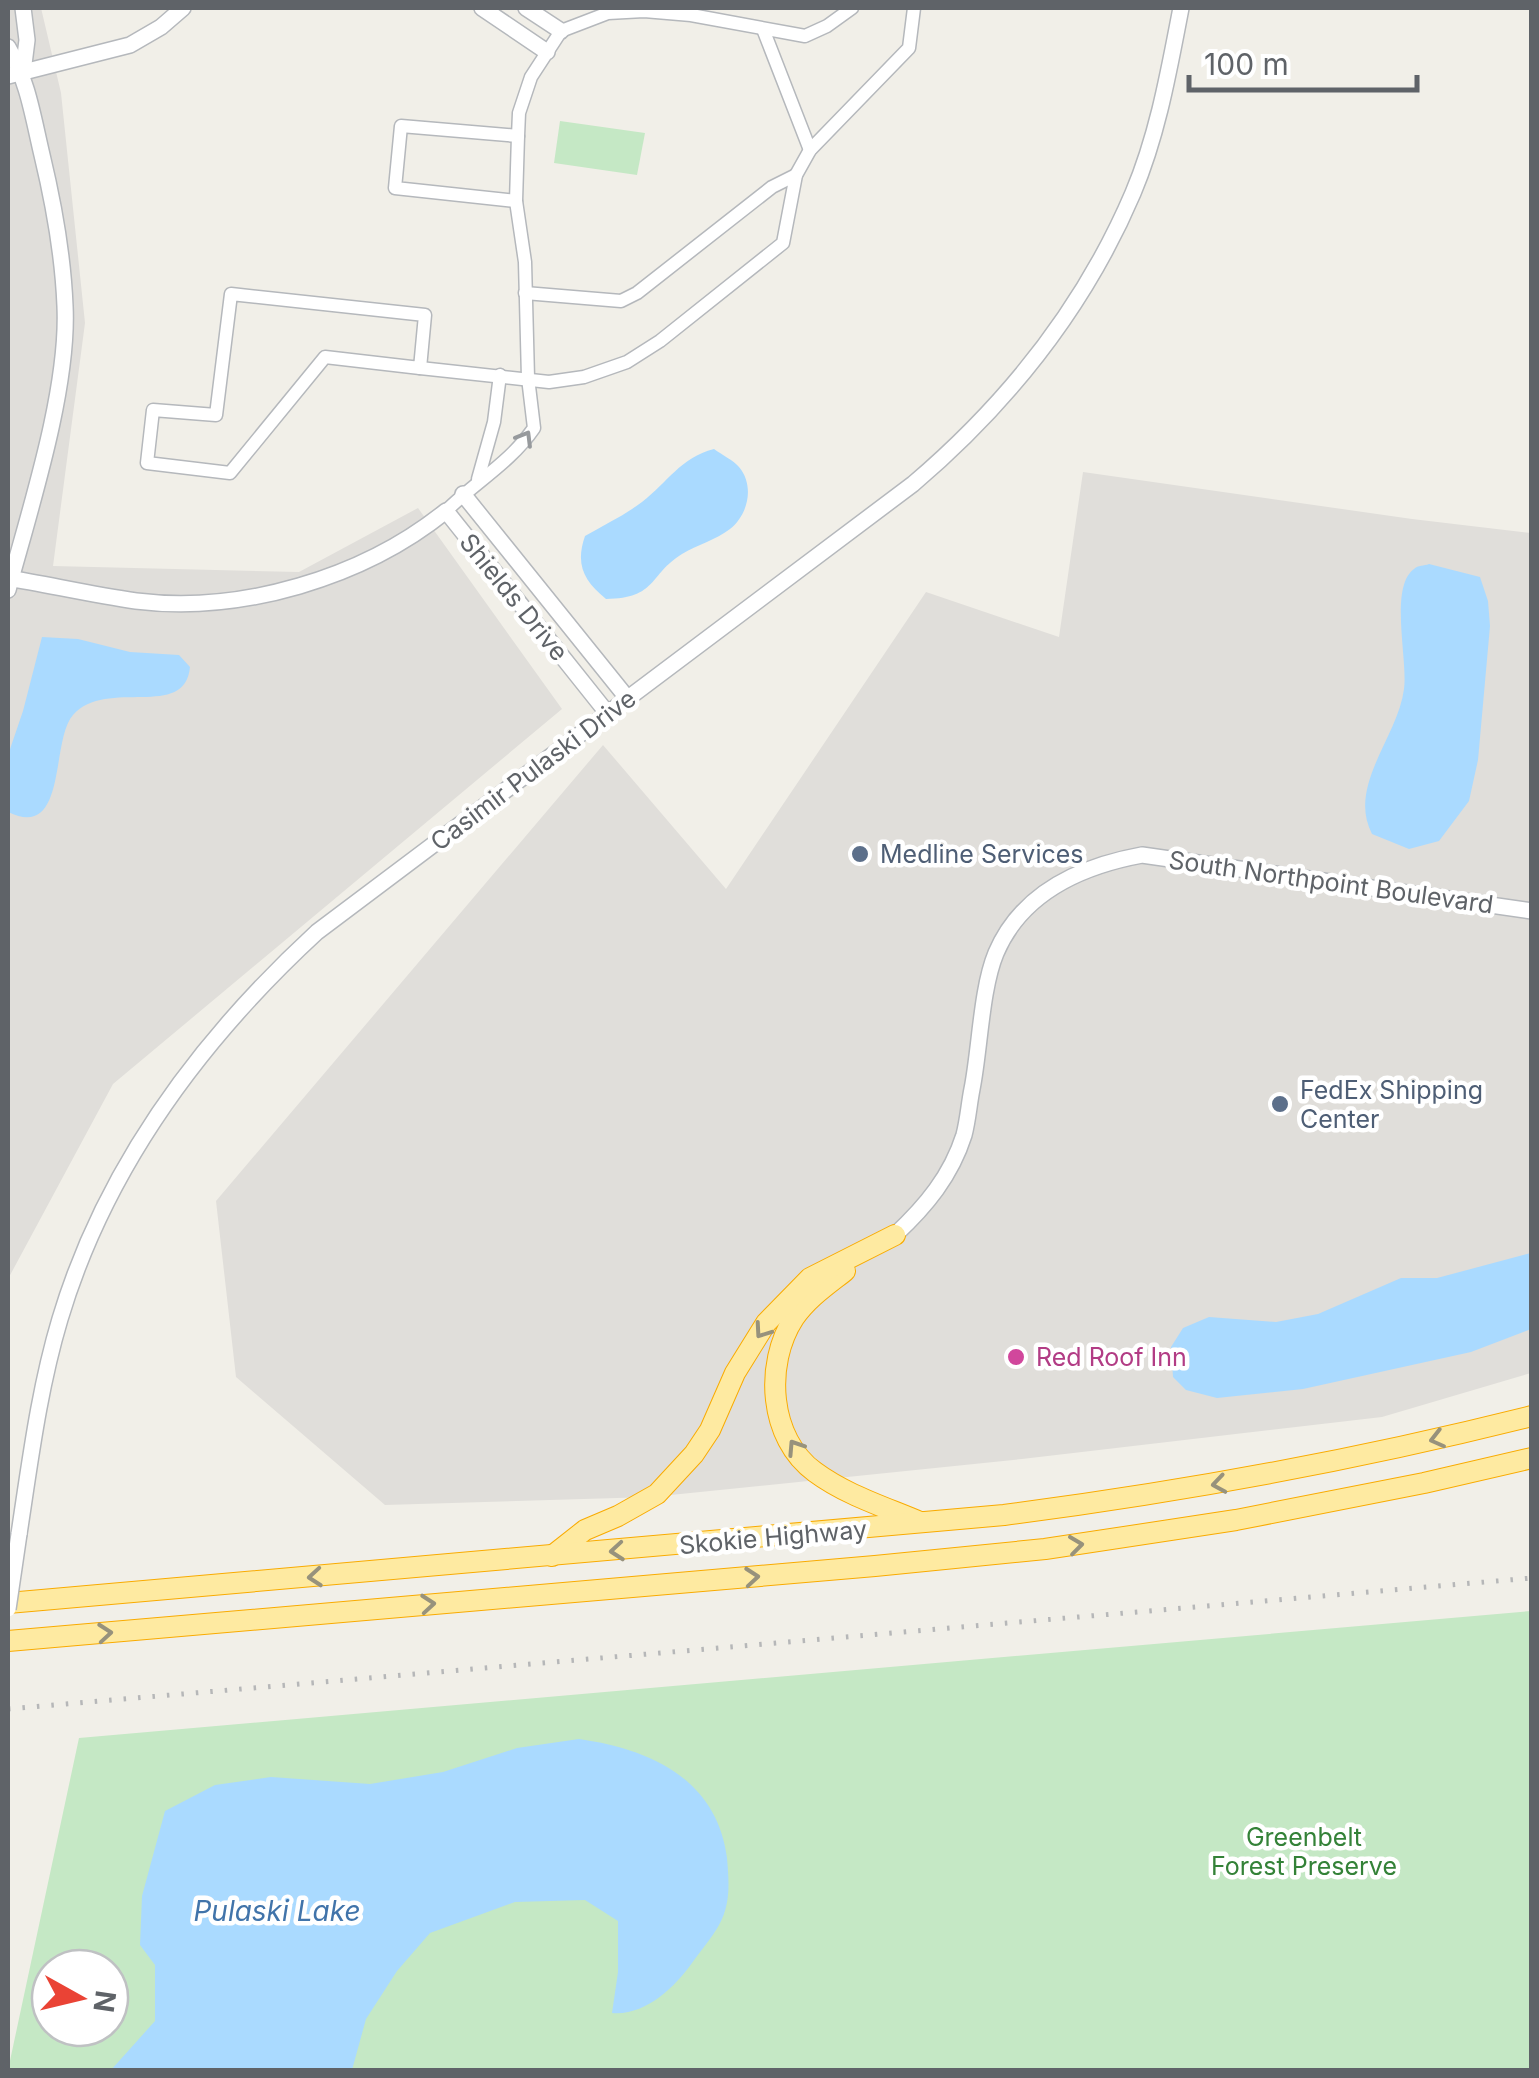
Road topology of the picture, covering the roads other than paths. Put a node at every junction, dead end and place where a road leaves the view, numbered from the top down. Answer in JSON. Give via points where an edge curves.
{"nodes":[{"id":1,"x":22,"y":8,"type":"edge"},
{"id":2,"x":184,"y":8,"type":"edge"},
{"id":3,"x":482,"y":8,"type":"edge"},
{"id":4,"x":526,"y":8,"type":"edge"},
{"id":5,"x":852,"y":8,"type":"edge"},
{"id":6,"x":914,"y":8,"type":"edge"},
{"id":7,"x":1181,"y":8,"type":"edge"},
{"id":8,"x":701,"y":12,"type":"edge"},
{"id":9,"x":584,"y":14,"type":"edge"},
{"id":10,"x":763,"y":29,"type":"junction"},
{"id":11,"x":561,"y":31,"type":"junction"},
{"id":12,"x":8,"y":47,"type":"edge"},
{"id":13,"x":547,"y":52,"type":"junction"},
{"id":14,"x":15,"y":74,"type":"edge"},
{"id":15,"x":518,"y":136,"type":"junction"},
{"id":16,"x":810,"y":150,"type":"junction"},
{"id":17,"x":796,"y":175,"type":"junction"},
{"id":18,"x":516,"y":202,"type":"junction"},
{"id":19,"x":525,"y":293,"type":"junction"},
{"id":20,"x":420,"y":368,"type":"junction"},
{"id":21,"x":500,"y":376,"type":"junction"},
{"id":22,"x":528,"y":378,"type":"junction"},
{"id":23,"x":478,"y":479,"type":"junction"},
{"id":24,"x":462,"y":494,"type":"junction"},
{"id":25,"x":446,"y":512,"type":"junction"},
{"id":26,"x":9,"y":583,"type":"edge"},
{"id":27,"x":628,"y":699,"type":"junction"},
{"id":28,"x":608,"y":714,"type":"junction"},
{"id":29,"x":1532,"y":911,"type":"edge"},
{"id":30,"x":895,"y":1235,"type":"junction"},
{"id":31,"x":1532,"y":1416,"type":"edge"},
{"id":32,"x":1532,"y":1458,"type":"edge"},
{"id":33,"x":923,"y":1524,"type":"junction"},
{"id":34,"x":552,"y":1556,"type":"junction"},
{"id":35,"x":8,"y":1606,"type":"edge"},
{"id":36,"x":8,"y":1641,"type":"edge"}],
"edges":[{"from":1,"to":14,"type":"street","via":[[27,40]]},
{"from":2,"to":14,"type":"street","via":[[130,45]]},
{"from":3,"to":13,"type":"street"},
{"from":4,"to":11,"type":"street"},
{"from":5,"to":10,"type":"street","via":[[804,36]]},
{"from":6,"to":16,"type":"street","via":[[909,48]]},
{"from":7,"to":27,"type":"street","name":"Casimir Pulaski Drive","via":[[1134,192],[1061,327],[963,442]]},
{"from":8,"to":9,"type":"street"},
{"from":8,"to":10,"type":"street"},
{"from":9,"to":11,"type":"street"},
{"from":10,"to":16,"type":"street"},
{"from":11,"to":13,"type":"street"},
{"from":12,"to":14,"type":"street"},
{"from":13,"to":15,"type":"street","via":[[531,76]]},
{"from":14,"to":26,"type":"street","via":[[58,222],[66,309],[50,427]]},
{"from":15,"to":18,"type":"street"},
{"from":15,"to":18,"type":"street","via":[[401,126],[395,188]]},
{"from":16,"to":17,"type":"street"},
{"from":17,"to":19,"type":"street","via":[[621,302]]},
{"from":17,"to":22,"type":"street","via":[[783,242],[660,341],[584,377]]},
{"from":18,"to":19,"type":"street"},
{"from":19,"to":22,"type":"street"},
{"from":20,"to":20,"type":"street","via":[[325,357],[230,473],[147,462],[153,410],[216,415],[231,294],[425,316]]},
{"from":20,"to":21,"type":"street"},
{"from":21,"to":22,"type":"street"},
{"from":21,"to":23,"type":"street"},
{"from":23,"to":22,"type":"street","one_way":true,"via":[[518,450],[534,428]]},
{"from":23,"to":24,"type":"street"},
{"from":24,"to":25,"type":"street"},
{"from":24,"to":27,"type":"street","name":"Shields Drive"},
{"from":25,"to":26,"type":"street","name":"Shields Drive","via":[[356,564],[304,586],[250,598],[140,601]]},
{"from":25,"to":28,"type":"street","name":"Shields Drive"},
{"from":27,"to":28,"type":"street","name":"Casimir Pulaski Drive"},
{"from":28,"to":35,"type":"street","name":"Casimir Pulaski Drive","bridge":true,"via":[[318,932],[194,1060],[107,1200],[60,1318]]},
{"from":29,"to":30,"type":"street","name":"South Northpoint Boulevard","via":[[1142,855],[1078,872],[1042,892],[996,954],[964,1134],[925,1208]]},
{"from":33,"to":30,"type":"highway","one_way":true,"via":[[812,1470],[776,1415],[778,1355],[792,1322],[810,1298]]},
{"from":30,"to":34,"type":"highway","one_way":true,"via":[[810,1278],[766,1323],[734,1373],[710,1430],[657,1494],[585,1530]]},
{"from":31,"to":33,"type":"highway","name":"Skokie Highway","one_way":true,"via":[[1231,1482]]},
{"from":36,"to":32,"type":"highway","name":"Skokie Highway","one_way":true,"via":[[1046,1549],[1236,1520]]},
{"from":33,"to":34,"type":"highway","name":"Skokie Highway","one_way":true},
{"from":34,"to":35,"type":"highway","name":"Skokie Highway","one_way":true}]}
